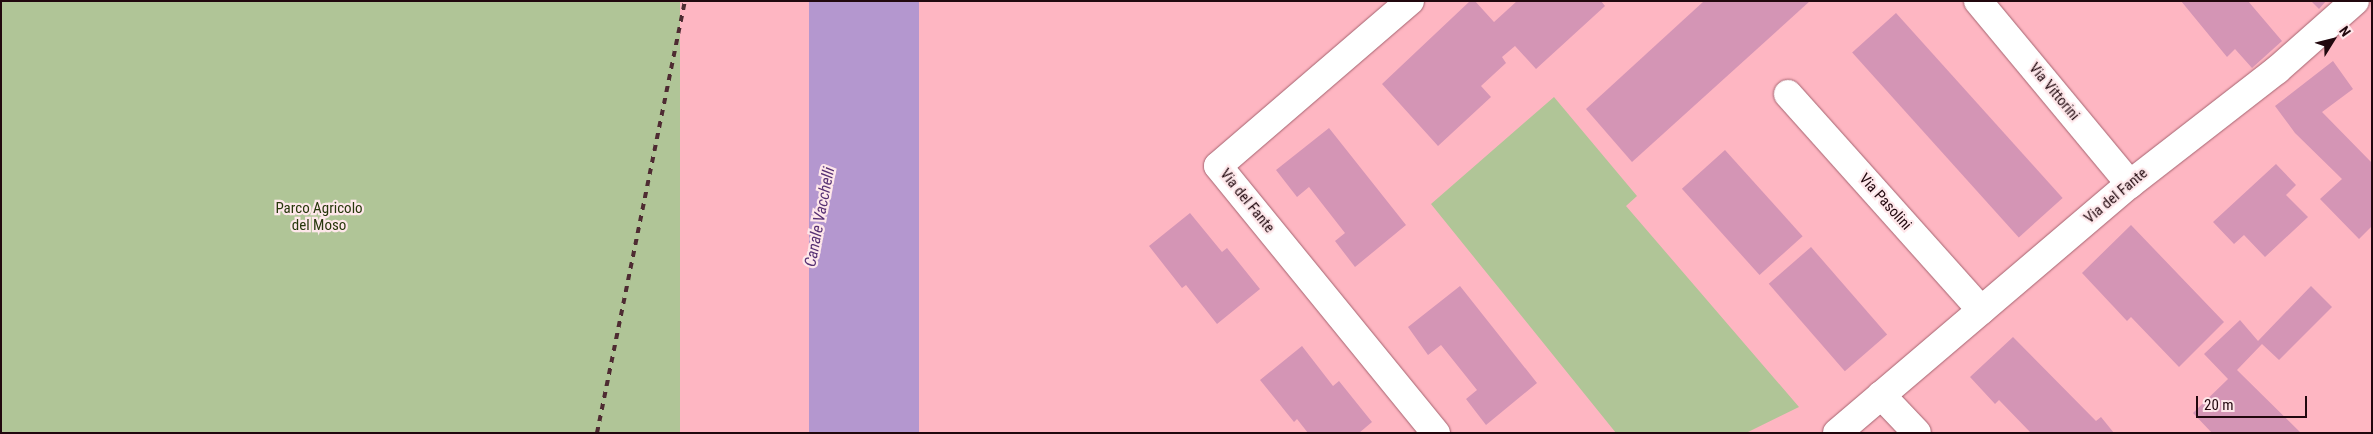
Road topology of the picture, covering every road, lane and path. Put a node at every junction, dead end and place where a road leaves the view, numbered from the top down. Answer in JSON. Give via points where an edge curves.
{"nodes":[{"id":1,"x":1410,"y":1,"type":"edge"},
{"id":2,"x":1978,"y":1,"type":"edge"},
{"id":3,"x":2355,"y":1,"type":"edge"},
{"id":4,"x":1788,"y":94,"type":"dead end"},
{"id":5,"x":2130,"y":184,"type":"junction"},
{"id":6,"x":1981,"y":310,"type":"junction"},
{"id":7,"x":1881,"y":395,"type":"junction"},
{"id":8,"x":1436,"y":433,"type":"edge"},
{"id":9,"x":1837,"y":433,"type":"edge"},
{"id":10,"x":1917,"y":433,"type":"edge"}],
"edges":[{"from":1,"to":8,"type":"street","name":"Via del Fante","via":[[1218,166]]},
{"from":2,"to":5,"type":"street","name":"Via Vittorini"},
{"from":3,"to":5,"type":"street","name":"Via del Fante","via":[[2277,70]]},
{"from":4,"to":6,"type":"street","name":"Via Pasolini"},
{"from":5,"to":6,"type":"street","name":"Via del Fante"},
{"from":6,"to":7,"type":"street","name":"Via del Fante"},
{"from":7,"to":9,"type":"street","name":"Via del Fante"},
{"from":7,"to":10,"type":"street"}]}
